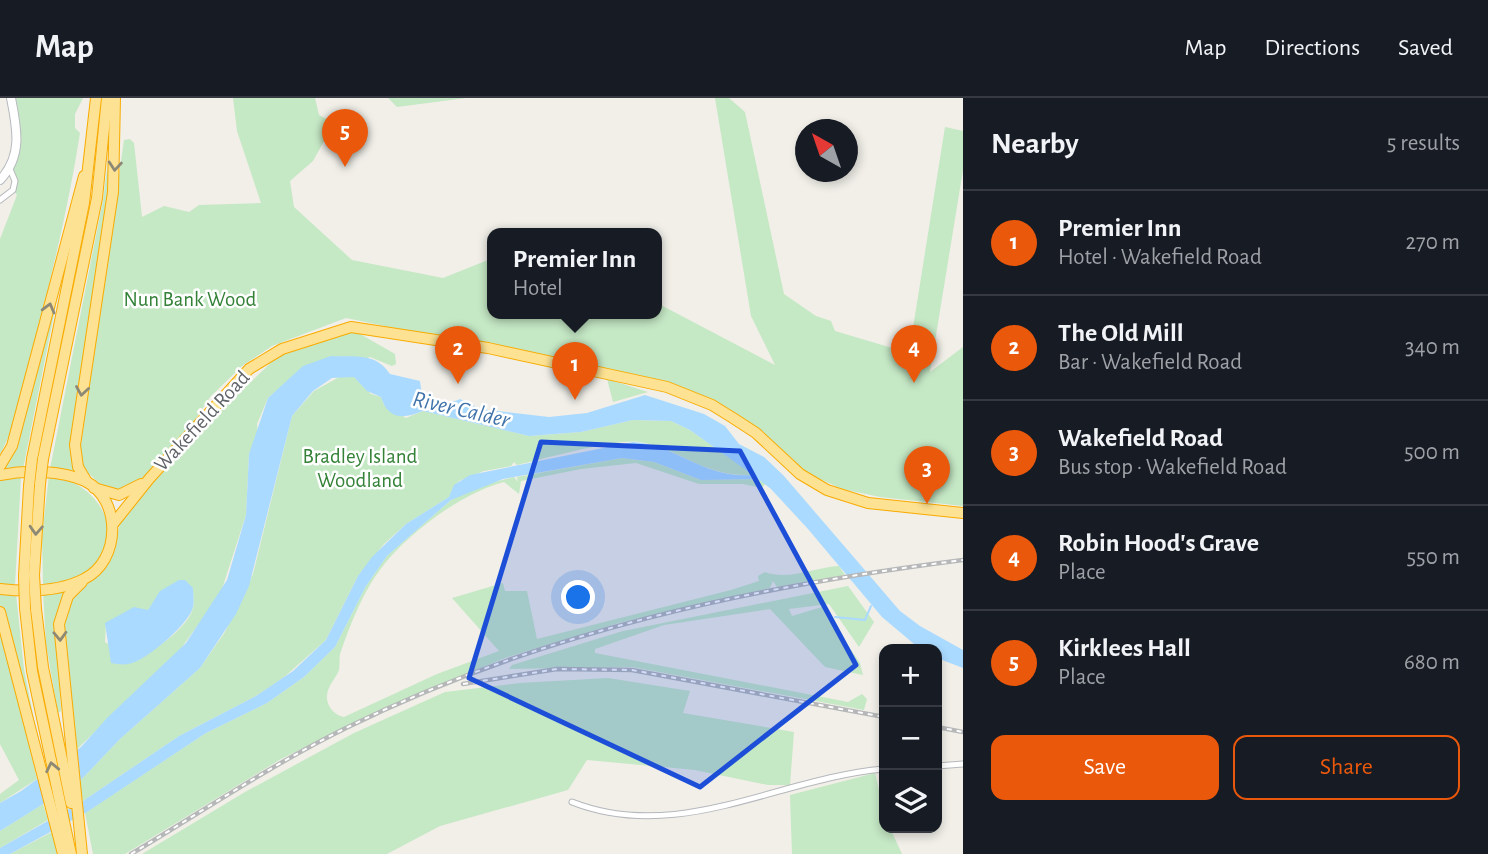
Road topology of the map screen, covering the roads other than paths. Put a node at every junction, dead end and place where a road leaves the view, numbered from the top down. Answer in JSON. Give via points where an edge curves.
{"nodes":[{"id":1,"x":11,"y":98,"type":"edge"},
{"id":2,"x":96,"y":98,"type":"edge"},
{"id":3,"x":107,"y":98,"type":"edge"},
{"id":4,"x":115,"y":98,"type":"edge"},
{"id":5,"x":90,"y":160,"type":"junction"},
{"id":6,"x":10,"y":169,"type":"junction"},
{"id":7,"x":0,"y":180,"type":"edge"},
{"id":8,"x":0,"y":200,"type":"edge"},
{"id":9,"x":38,"y":459,"type":"junction"},
{"id":10,"x":0,"y":466,"type":"edge"},
{"id":11,"x":0,"y":475,"type":"edge"},
{"id":12,"x":149,"y":478,"type":"junction"},
{"id":13,"x":89,"y":484,"type":"junction"},
{"id":14,"x":963,"y":513,"type":"edge"},
{"id":15,"x":113,"y":524,"type":"junction"},
{"id":16,"x":87,"y":578,"type":"junction"},
{"id":17,"x":0,"y":589,"type":"edge"},
{"id":18,"x":0,"y":612,"type":"edge"},
{"id":19,"x":49,"y":727,"type":"junction"},
{"id":20,"x":963,"y":764,"type":"edge"},
{"id":21,"x":942,"y":766,"type":"edge"},
{"id":22,"x":879,"y":770,"type":"edge"},
{"id":23,"x":572,"y":802,"type":"dead end"},
{"id":24,"x":63,"y":854,"type":"edge"},
{"id":25,"x":71,"y":854,"type":"edge"},
{"id":26,"x":82,"y":854,"type":"edge"}],
"edges":[{"from":1,"to":6,"type":"street","via":[[18,138]]},
{"from":2,"to":5,"type":"highway"},
{"from":3,"to":9,"type":"highway","via":[[97,198]]},
{"from":4,"to":13,"type":"highway","one_way":true,"via":[[113,192],[75,445],[78,467]]},
{"from":5,"to":9,"type":"highway"},
{"from":10,"to":5,"type":"highway","one_way":true,"via":[[12,446]]},
{"from":6,"to":7,"type":"street"},
{"from":6,"to":8,"type":"street","via":[[13,190]]},
{"from":9,"to":19,"type":"highway","bridge":true,"via":[[29,575]]},
{"from":11,"to":13,"type":"highway","name":"Wakefield Road","via":[[53,474]]},
{"from":12,"to":13,"type":"highway","name":"Wakefield Road","via":[[119,495]]},
{"from":12,"to":14,"type":"highway","name":"Wakefield Road","via":[[257,363],[282,349],[351,327],[488,348],[667,387],[733,418],[800,474],[827,490],[868,503]]},
{"from":12,"to":15,"type":"highway","name":"Wakefield Road"},
{"from":13,"to":15,"type":"highway","via":[[107,505]]},
{"from":15,"to":16,"type":"highway","via":[[109,551]]},
{"from":16,"to":17,"type":"highway","via":[[51,589]]},
{"from":16,"to":26,"type":"highway","one_way":true,"via":[[68,596],[59,624]]},
{"from":18,"to":24,"type":"highway"},
{"from":25,"to":19,"type":"highway","one_way":true},
{"from":19,"to":26,"type":"highway"},
{"from":20,"to":21,"type":"street"},
{"from":22,"to":23,"type":"street","via":[[722,808],[651,818]]}]}
